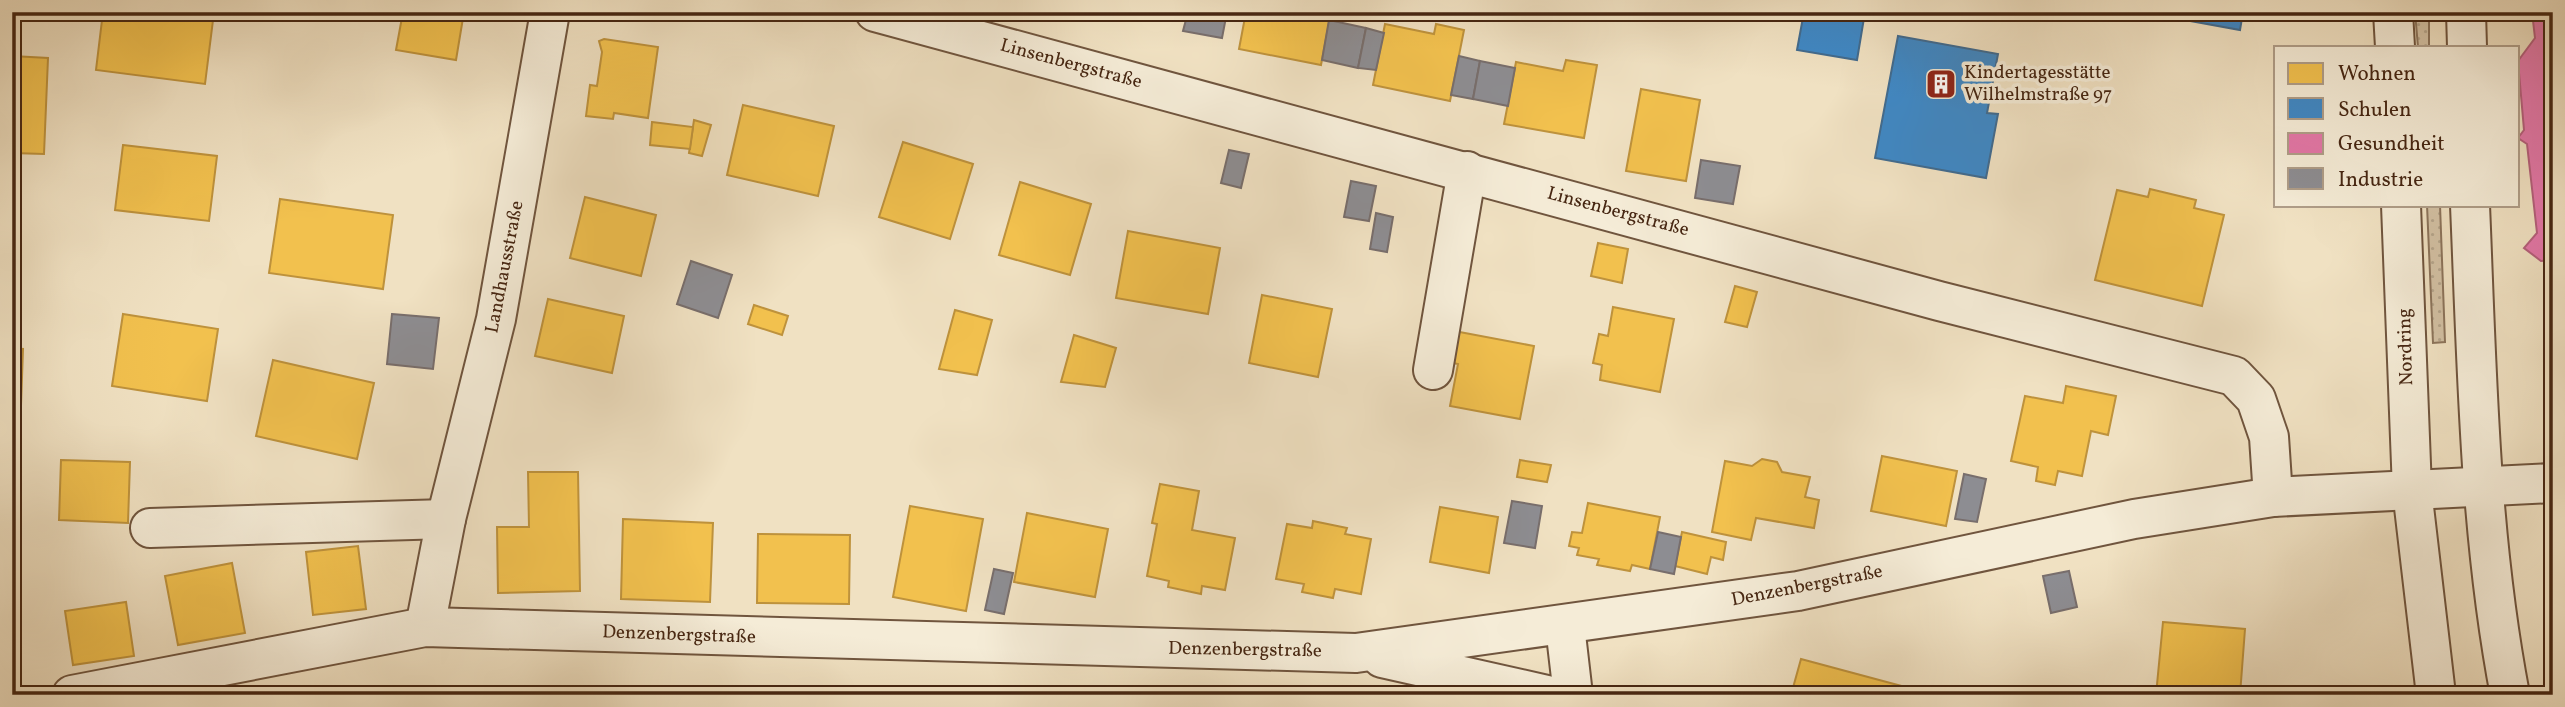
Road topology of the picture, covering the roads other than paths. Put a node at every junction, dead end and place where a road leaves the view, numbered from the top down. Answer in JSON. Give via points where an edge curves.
{"nodes":[{"id":1,"x":550,"y":12,"type":"edge"},
{"id":2,"x":875,"y":12,"type":"edge"},
{"id":3,"x":2393,"y":12,"type":"edge"},
{"id":4,"x":2466,"y":12,"type":"edge"},
{"id":5,"x":2395,"y":46,"type":"edge"},
{"id":6,"x":2467,"y":46,"type":"edge"},
{"id":7,"x":1467,"y":171,"type":"junction"},
{"id":8,"x":2401,"y":206,"type":"edge"},
{"id":9,"x":2470,"y":206,"type":"edge"},
{"id":10,"x":1433,"y":370,"type":"dead end"},
{"id":11,"x":2553,"y":483,"type":"edge"},
{"id":12,"x":2481,"y":486,"type":"junction"},
{"id":13,"x":2412,"y":490,"type":"junction"},
{"id":14,"x":2273,"y":497,"type":"junction"},
{"id":15,"x":446,"y":519,"type":"junction"},
{"id":16,"x":150,"y":528,"type":"dead end"},
{"id":17,"x":1565,"y":626,"type":"junction"},
{"id":18,"x":425,"y":627,"type":"junction"},
{"id":19,"x":1356,"y":653,"type":"junction"},
{"id":20,"x":72,"y":695,"type":"edge"},
{"id":21,"x":1547,"y":695,"type":"edge"},
{"id":22,"x":1573,"y":695,"type":"edge"},
{"id":23,"x":2436,"y":695,"type":"edge"},
{"id":24,"x":2510,"y":695,"type":"edge"}],
"edges":[{"from":1,"to":15,"type":"street","name":"Landhausstraße","via":[[496,319]]},
{"from":2,"to":7,"type":"street","name":"Linsenbergstraße"},
{"from":3,"to":5,"type":"street"},
{"from":4,"to":6,"type":"street"},
{"from":7,"to":10,"type":"street"},
{"from":7,"to":14,"type":"street","name":"Linsenbergstraße","via":[[1939,301],[2234,376],[2256,399],[2269,437]]},
{"from":8,"to":13,"type":"street","name":"Nordring"},
{"from":9,"to":12,"type":"street"},
{"from":11,"to":12,"type":"street"},
{"from":12,"to":13,"type":"street"},
{"from":12,"to":24,"type":"street","via":[[2497,627]]},
{"from":13,"to":14,"type":"street","name":"Denzenbergstraße"},
{"from":13,"to":23,"type":"street","name":"Nordring"},
{"from":14,"to":17,"type":"street","name":"Denzenbergstraße","via":[[2134,519],[1798,591]]},
{"from":15,"to":16,"type":"street"},
{"from":15,"to":18,"type":"street","name":"Landhausstraße"},
{"from":17,"to":19,"type":"street","name":"Denzenbergstraße"},
{"from":17,"to":22,"type":"street"},
{"from":18,"to":19,"type":"street","name":"Denzenbergstraße"},
{"from":18,"to":20,"type":"street","name":"Denzenbergstraße"},
{"from":19,"to":21,"type":"street"}]}
